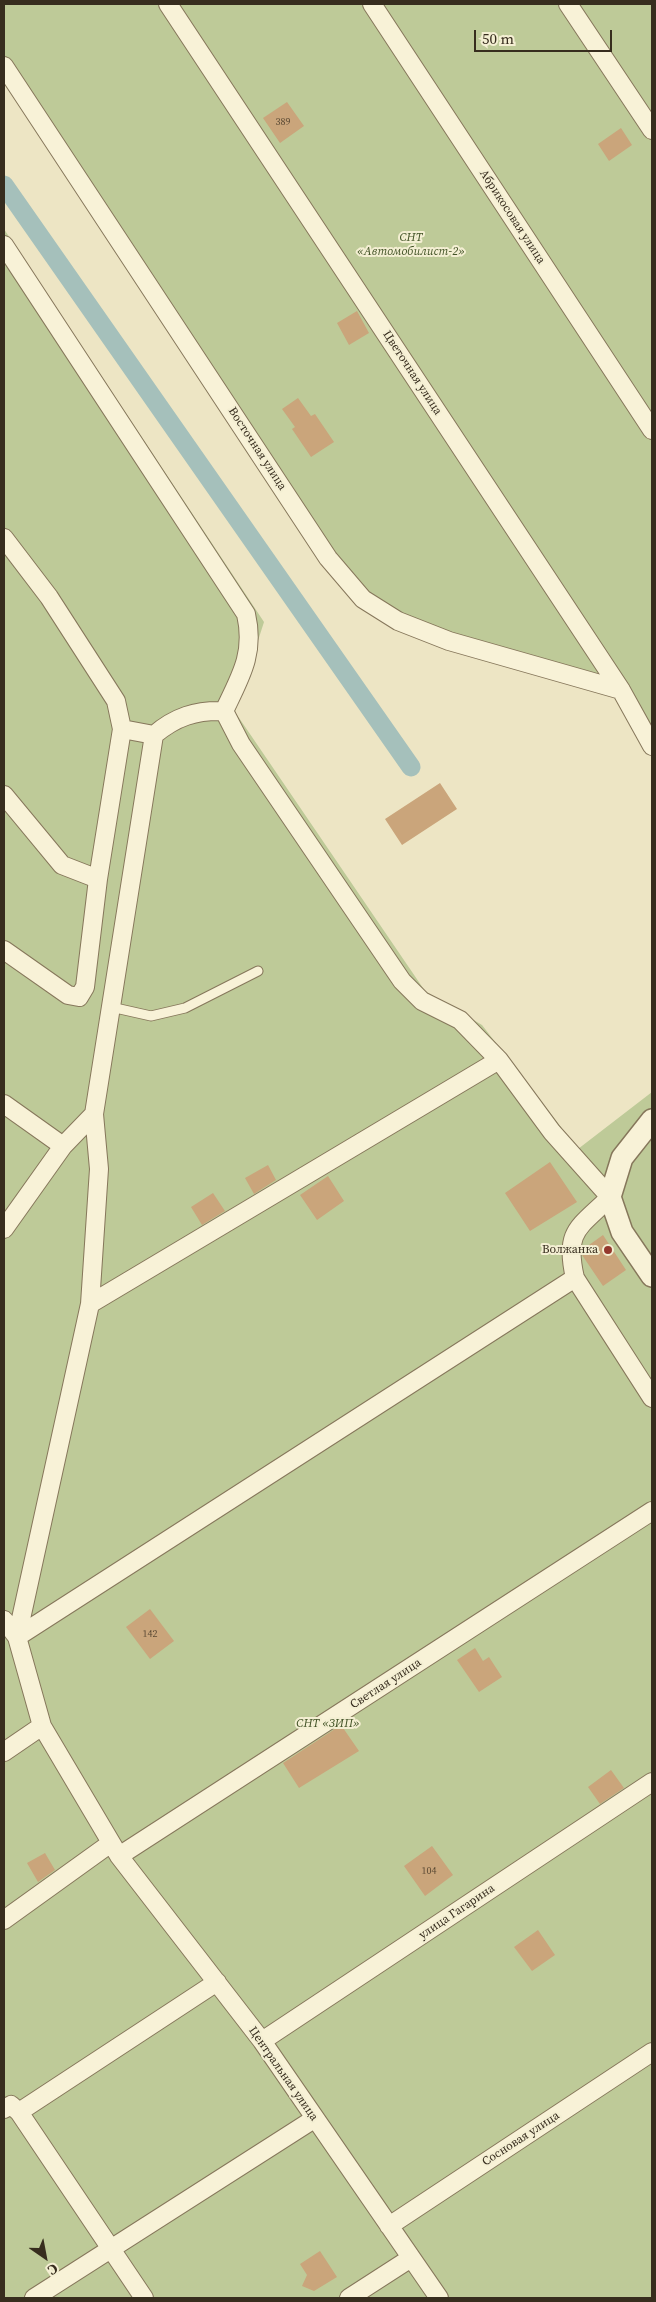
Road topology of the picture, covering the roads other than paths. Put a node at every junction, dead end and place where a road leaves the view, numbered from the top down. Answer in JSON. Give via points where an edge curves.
{"nodes":[{"id":1,"x":168,"y":4,"type":"edge"},
{"id":2,"x":372,"y":4,"type":"edge"},
{"id":3,"x":568,"y":4,"type":"edge"},
{"id":4,"x":4,"y":66,"type":"edge"},
{"id":5,"x":652,"y":130,"type":"edge"},
{"id":6,"x":4,"y":245,"type":"edge"},
{"id":7,"x":652,"y":430,"type":"edge"},
{"id":8,"x":4,"y":538,"type":"edge"},
{"id":9,"x":621,"y":690,"type":"junction"},
{"id":10,"x":224,"y":711,"type":"junction"},
{"id":11,"x":122,"y":729,"type":"junction"},
{"id":12,"x":154,"y":736,"type":"junction"},
{"id":13,"x":652,"y":746,"type":"edge"},
{"id":14,"x":4,"y":795,"type":"edge"},
{"id":15,"x":98,"y":879,"type":"junction"},
{"id":16,"x":4,"y":950,"type":"edge"},
{"id":17,"x":258,"y":971,"type":"dead end"},
{"id":18,"x":111,"y":1007,"type":"junction"},
{"id":19,"x":499,"y":1060,"type":"junction"},
{"id":20,"x":4,"y":1104,"type":"edge"},
{"id":21,"x":94,"y":1114,"type":"junction"},
{"id":22,"x":652,"y":1120,"type":"edge"},
{"id":23,"x":63,"y":1146,"type":"junction"},
{"id":24,"x":610,"y":1197,"type":"junction"},
{"id":25,"x":4,"y":1229,"type":"edge"},
{"id":26,"x":652,"y":1276,"type":"edge"},
{"id":27,"x":575,"y":1278,"type":"junction"},
{"id":28,"x":90,"y":1304,"type":"junction"},
{"id":29,"x":652,"y":1398,"type":"edge"},
{"id":30,"x":652,"y":1511,"type":"edge"},
{"id":31,"x":4,"y":1620,"type":"edge"},
{"id":32,"x":17,"y":1637,"type":"junction"},
{"id":33,"x":42,"y":1726,"type":"junction"},
{"id":34,"x":4,"y":1752,"type":"edge"},
{"id":35,"x":652,"y":1782,"type":"edge"},
{"id":36,"x":115,"y":1849,"type":"junction"},
{"id":37,"x":4,"y":1920,"type":"edge"},
{"id":38,"x":216,"y":1982,"type":"junction"},
{"id":39,"x":262,"y":2041,"type":"junction"},
{"id":40,"x":652,"y":2052,"type":"edge"},
{"id":41,"x":12,"y":2111,"type":"edge"},
{"id":42,"x":314,"y":2119,"type":"junction"},
{"id":43,"x":389,"y":2226,"type":"junction"},
{"id":44,"x":111,"y":2249,"type":"junction"},
{"id":45,"x":411,"y":2258,"type":"junction"},
{"id":46,"x":34,"y":2298,"type":"edge"},
{"id":47,"x":144,"y":2298,"type":"edge"},
{"id":48,"x":349,"y":2298,"type":"edge"},
{"id":49,"x":439,"y":2298,"type":"edge"}],
"edges":[{"from":1,"to":9,"type":"street","name":"Цветочная улица"},
{"from":2,"to":7,"type":"street","name":"Абрикосовая улица"},
{"from":3,"to":5,"type":"street"},
{"from":4,"to":9,"type":"street","name":"Восточная улица","via":[[328,558],[363,599],[398,621],[449,641]]},
{"from":6,"to":10,"type":"street","via":[[246,614],[251,635],[247,658]]},
{"from":8,"to":11,"type":"street","via":[[49,597],[116,701]]},
{"from":9,"to":13,"type":"street","name":"Цветочная улица"},
{"from":10,"to":12,"type":"street","via":[[205,710],[170,722]]},
{"from":10,"to":19,"type":"street","via":[[241,744],[402,980],[422,1001],[460,1020]]},
{"from":11,"to":12,"type":"street"},
{"from":11,"to":15,"type":"street"},
{"from":12,"to":18,"type":"street"},
{"from":14,"to":15,"type":"street","via":[[62,866]]},
{"from":15,"to":16,"type":"street","via":[[85,987],[79,996],[68,995]]},
{"from":17,"to":18,"type":"lane","via":[[185,1008],[151,1016]]},
{"from":18,"to":21,"type":"street"},
{"from":19,"to":24,"type":"street","via":[[552,1132]]},
{"from":19,"to":28,"type":"street"},
{"from":20,"to":23,"type":"street"},
{"from":21,"to":23,"type":"street"},
{"from":21,"to":28,"type":"street","via":[[99,1169]]},
{"from":22,"to":24,"type":"street","via":[[622,1158]]},
{"from":23,"to":25,"type":"street"},
{"from":24,"to":26,"type":"street","via":[[622,1232]]},
{"from":24,"to":27,"type":"street","via":[[573,1233],[570,1255]]},
{"from":27,"to":29,"type":"street"},
{"from":27,"to":32,"type":"street"},
{"from":28,"to":32,"type":"street"},
{"from":30,"to":36,"type":"street","name":"Светлая улица"},
{"from":31,"to":32,"type":"street"},
{"from":32,"to":33,"type":"street","name":"Центральная улица"},
{"from":33,"to":34,"type":"street"},
{"from":33,"to":36,"type":"street","name":"Центральная улица"},
{"from":35,"to":39,"type":"street","name":"улица Гагарина"},
{"from":36,"to":37,"type":"street","name":"Светлая улица"},
{"from":36,"to":38,"type":"street","name":"Центральная улица"},
{"from":38,"to":39,"type":"street","name":"Центральная улица"},
{"from":38,"to":41,"type":"street"},
{"from":39,"to":42,"type":"street","name":"Центральная улица"},
{"from":40,"to":43,"type":"street","name":"Сосновая улица"},
{"from":41,"to":44,"type":"street"},
{"from":42,"to":43,"type":"street","name":"Центральная улица"},
{"from":42,"to":44,"type":"street"},
{"from":43,"to":45,"type":"street","name":"Центральная улица"},
{"from":44,"to":46,"type":"street"},
{"from":44,"to":47,"type":"street"},
{"from":45,"to":48,"type":"street"},
{"from":45,"to":49,"type":"street","name":"Центральная улица"}]}
